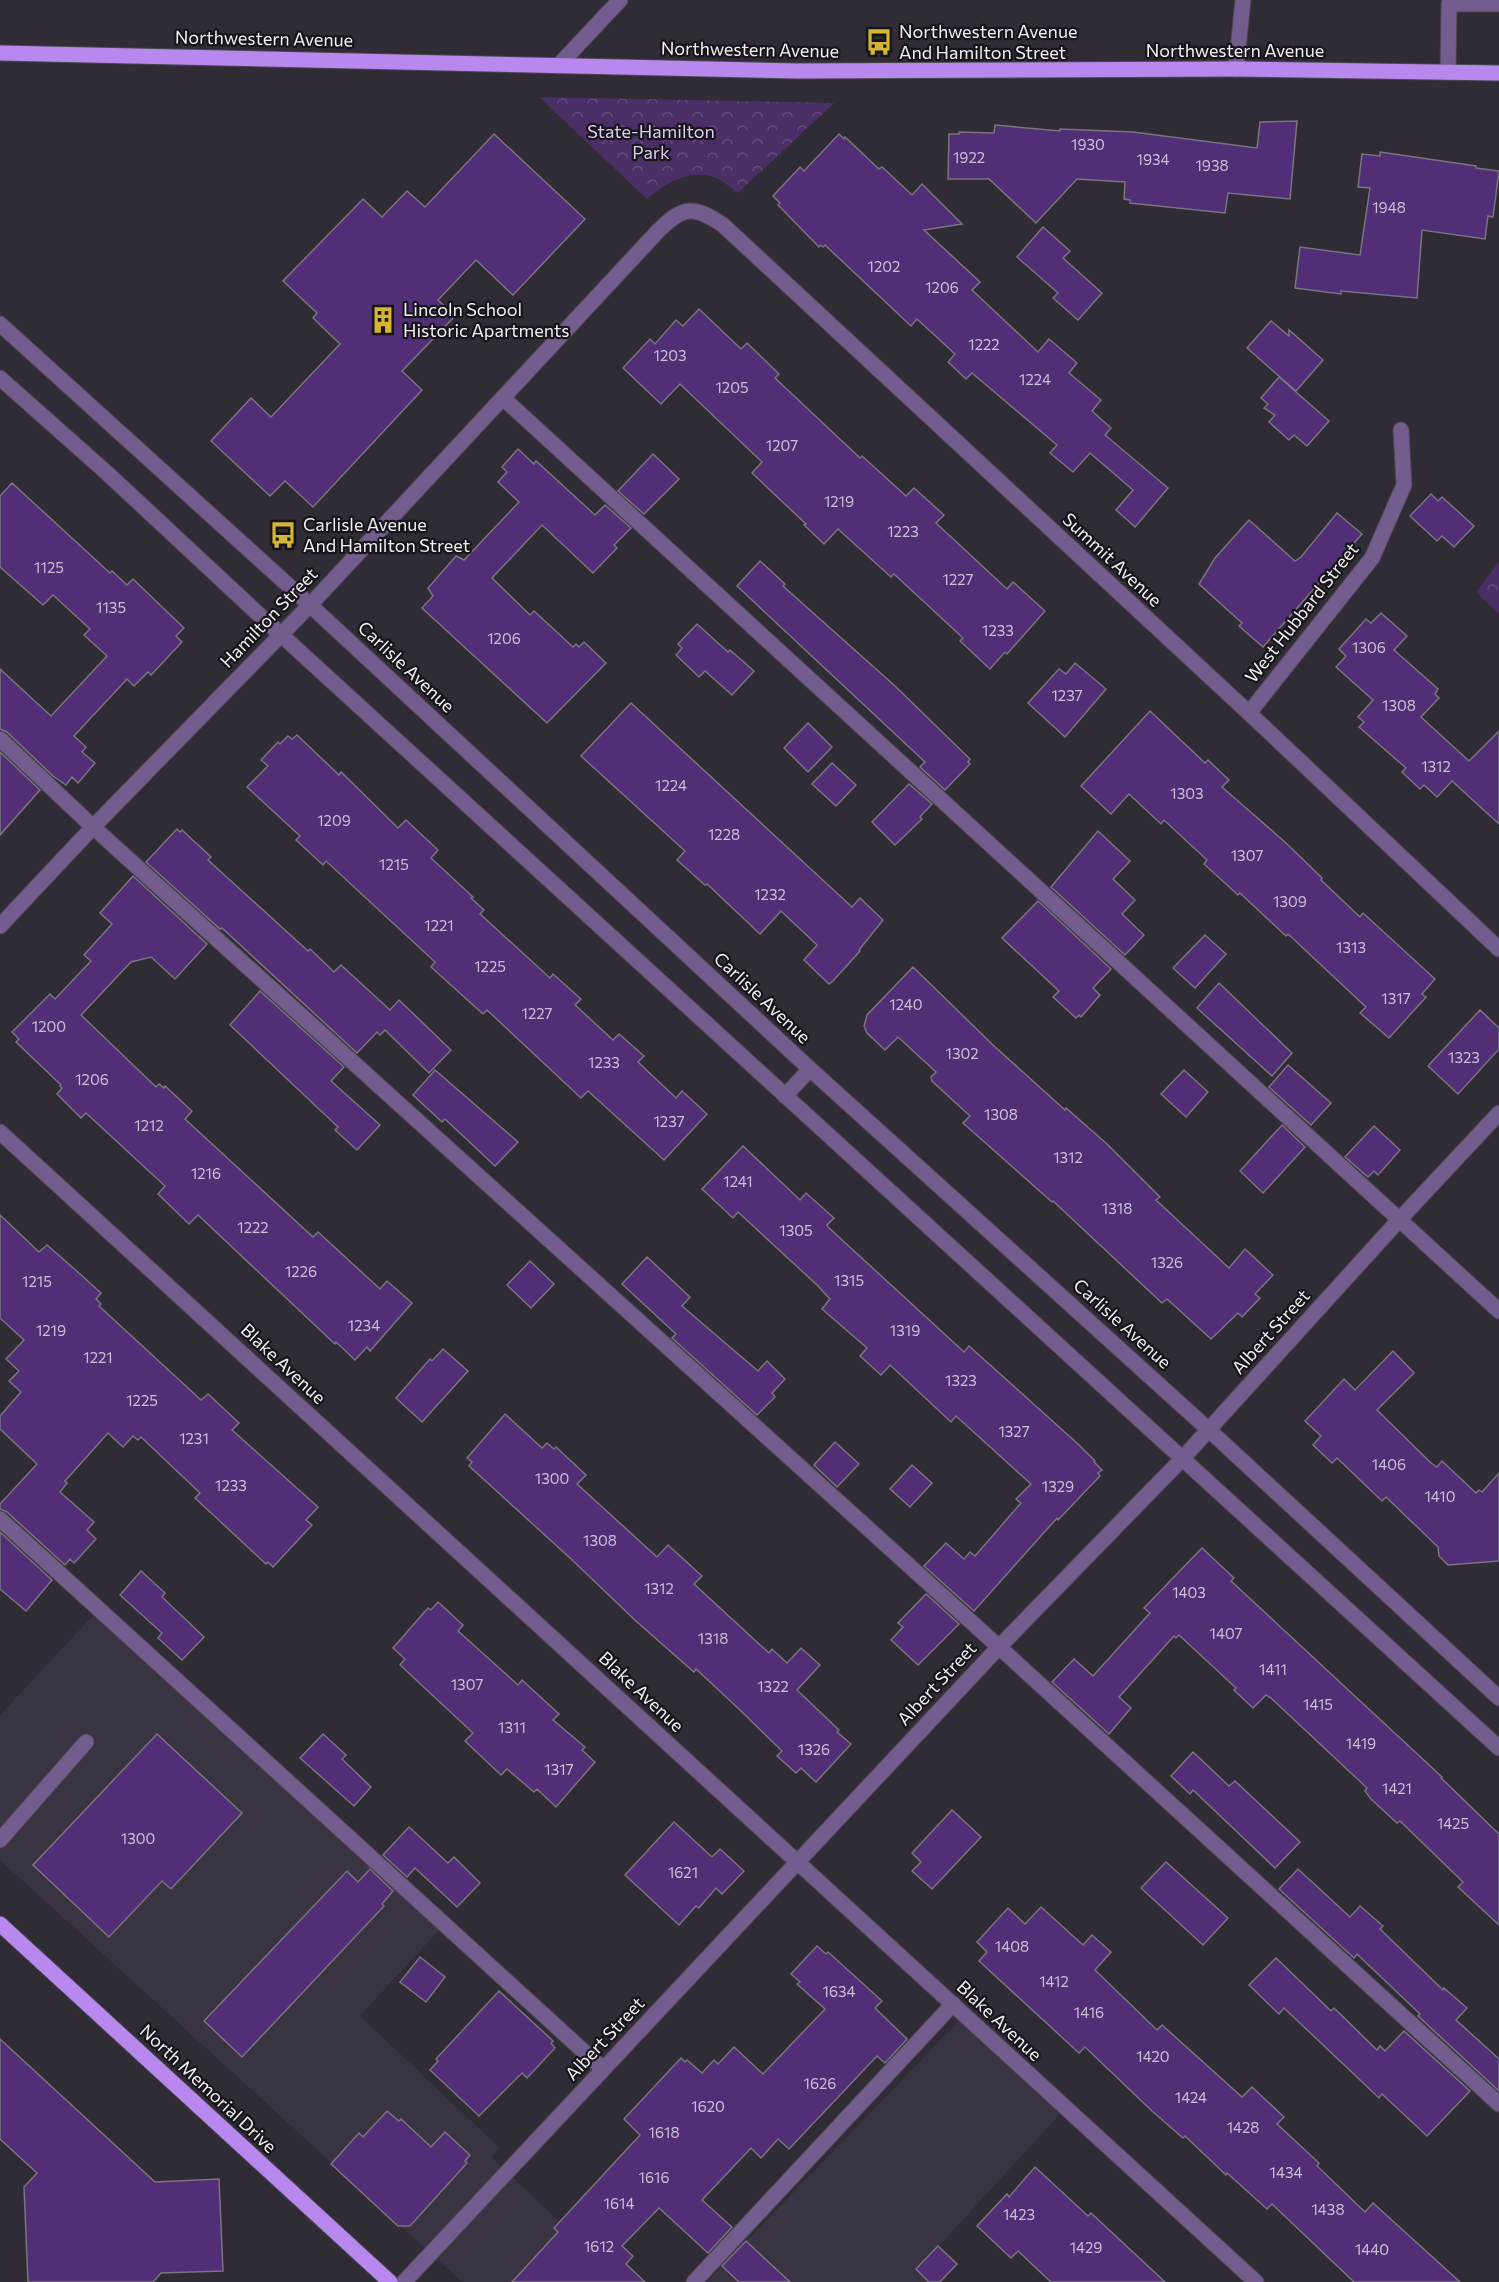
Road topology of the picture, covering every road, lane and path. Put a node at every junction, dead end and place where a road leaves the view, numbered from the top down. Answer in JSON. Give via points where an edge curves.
{"nodes":[{"id":1,"x":620,"y":0,"type":"edge"},
{"id":2,"x":1243,"y":0,"type":"edge"},
{"id":3,"x":1447,"y":2,"type":"edge"},
{"id":4,"x":1499,"y":4,"type":"edge"},
{"id":5,"x":0,"y":53,"type":"edge"},
{"id":6,"x":558,"y":66,"type":"junction"},
{"id":7,"x":1236,"y":69,"type":"junction"},
{"id":8,"x":1448,"y":72,"type":"junction"},
{"id":9,"x":1499,"y":73,"type":"edge"},
{"id":10,"x":692,"y":211,"type":"joint"},
{"id":11,"x":0,"y":324,"type":"edge"},
{"id":12,"x":0,"y":378,"type":"edge"},
{"id":13,"x":503,"y":398,"type":"junction"},
{"id":14,"x":1401,"y":430,"type":"dead end"},
{"id":15,"x":310,"y":605,"type":"junction"},
{"id":16,"x":282,"y":634,"type":"junction"},
{"id":17,"x":1249,"y":713,"type":"junction"},
{"id":18,"x":0,"y":739,"type":"edge"},
{"id":19,"x":93,"y":827,"type":"junction"},
{"id":20,"x":0,"y":926,"type":"edge"},
{"id":21,"x":1499,"y":949,"type":"edge"},
{"id":22,"x":810,"y":1069,"type":"junction"},
{"id":23,"x":785,"y":1096,"type":"junction"},
{"id":24,"x":1499,"y":1113,"type":"edge"},
{"id":25,"x":0,"y":1132,"type":"edge"},
{"id":26,"x":1399,"y":1220,"type":"junction"},
{"id":27,"x":1499,"y":1311,"type":"edge"},
{"id":28,"x":1209,"y":1430,"type":"junction"},
{"id":29,"x":1182,"y":1459,"type":"junction"},
{"id":30,"x":0,"y":1519,"type":"edge"},
{"id":31,"x":999,"y":1647,"type":"junction"},
{"id":32,"x":1499,"y":1698,"type":"edge"},
{"id":33,"x":87,"y":1742,"type":"dead end"},
{"id":34,"x":1499,"y":1748,"type":"edge"},
{"id":35,"x":0,"y":1840,"type":"edge"},
{"id":36,"x":797,"y":1862,"type":"junction"},
{"id":37,"x":0,"y":1924,"type":"edge"},
{"id":38,"x":953,"y":2004,"type":"junction"},
{"id":39,"x":603,"y":2069,"type":"junction"},
{"id":40,"x":1499,"y":2104,"type":"edge"},
{"id":41,"x":390,"y":2282,"type":"edge"},
{"id":42,"x":404,"y":2282,"type":"edge"},
{"id":43,"x":694,"y":2282,"type":"edge"},
{"id":44,"x":1256,"y":2282,"type":"edge"}],
"edges":[{"from":1,"to":6,"type":"street"},
{"from":2,"to":7,"type":"street"},
{"from":3,"to":4,"type":"street"},
{"from":3,"to":8,"type":"street"},
{"from":5,"to":6,"type":"main road","name":"Northwestern Avenue"},
{"from":6,"to":7,"type":"main road","name":"Northwestern Avenue","via":[[797,71]]},
{"from":7,"to":8,"type":"main road","name":"Northwestern Avenue"},
{"from":8,"to":9,"type":"main road","name":"Northwestern Avenue"},
{"from":10,"to":13,"type":"street","name":"Hamilton Street","via":[[674,215]]},
{"from":10,"to":17,"type":"street","name":"Summit Avenue","via":[[706,214],[723,225]]},
{"from":11,"to":15,"type":"street","name":"Carlisle Avenue"},
{"from":12,"to":16,"type":"street"},
{"from":13,"to":15,"type":"street","name":"Hamilton Street"},
{"from":13,"to":26,"type":"street"},
{"from":14,"to":17,"type":"street","name":"West Hubbard Street","via":[[1404,484],[1372,558]]},
{"from":15,"to":16,"type":"street","name":"Hamilton Street"},
{"from":15,"to":22,"type":"street","name":"Carlisle Avenue"},
{"from":16,"to":19,"type":"street","name":"Hamilton Street"},
{"from":16,"to":23,"type":"street"},
{"from":17,"to":21,"type":"street","name":"Summit Avenue"},
{"from":18,"to":19,"type":"street"},
{"from":19,"to":20,"type":"street","name":"Hamilton Street"},
{"from":19,"to":31,"type":"street"},
{"from":22,"to":23,"type":"street"},
{"from":22,"to":28,"type":"street","name":"Carlisle Avenue"},
{"from":23,"to":29,"type":"street"},
{"from":24,"to":26,"type":"street","name":"Albert Street"},
{"from":25,"to":36,"type":"street","name":"Blake Avenue"},
{"from":26,"to":27,"type":"street"},
{"from":26,"to":28,"type":"street","name":"Albert Street"},
{"from":28,"to":29,"type":"street","name":"Albert Street"},
{"from":28,"to":32,"type":"street","name":"Carlisle Avenue"},
{"from":29,"to":31,"type":"street","name":"Albert Street"},
{"from":29,"to":34,"type":"street"},
{"from":30,"to":39,"type":"street"},
{"from":31,"to":36,"type":"street","name":"Albert Street"},
{"from":31,"to":40,"type":"street"},
{"from":33,"to":35,"type":"street"},
{"from":36,"to":38,"type":"street","name":"Blake Avenue"},
{"from":36,"to":39,"type":"street","name":"Albert Street"},
{"from":37,"to":41,"type":"main road","name":"North Memorial Drive"},
{"from":38,"to":43,"type":"street"},
{"from":38,"to":44,"type":"street","name":"Blake Avenue"},
{"from":39,"to":42,"type":"street","name":"Albert Street"}]}
